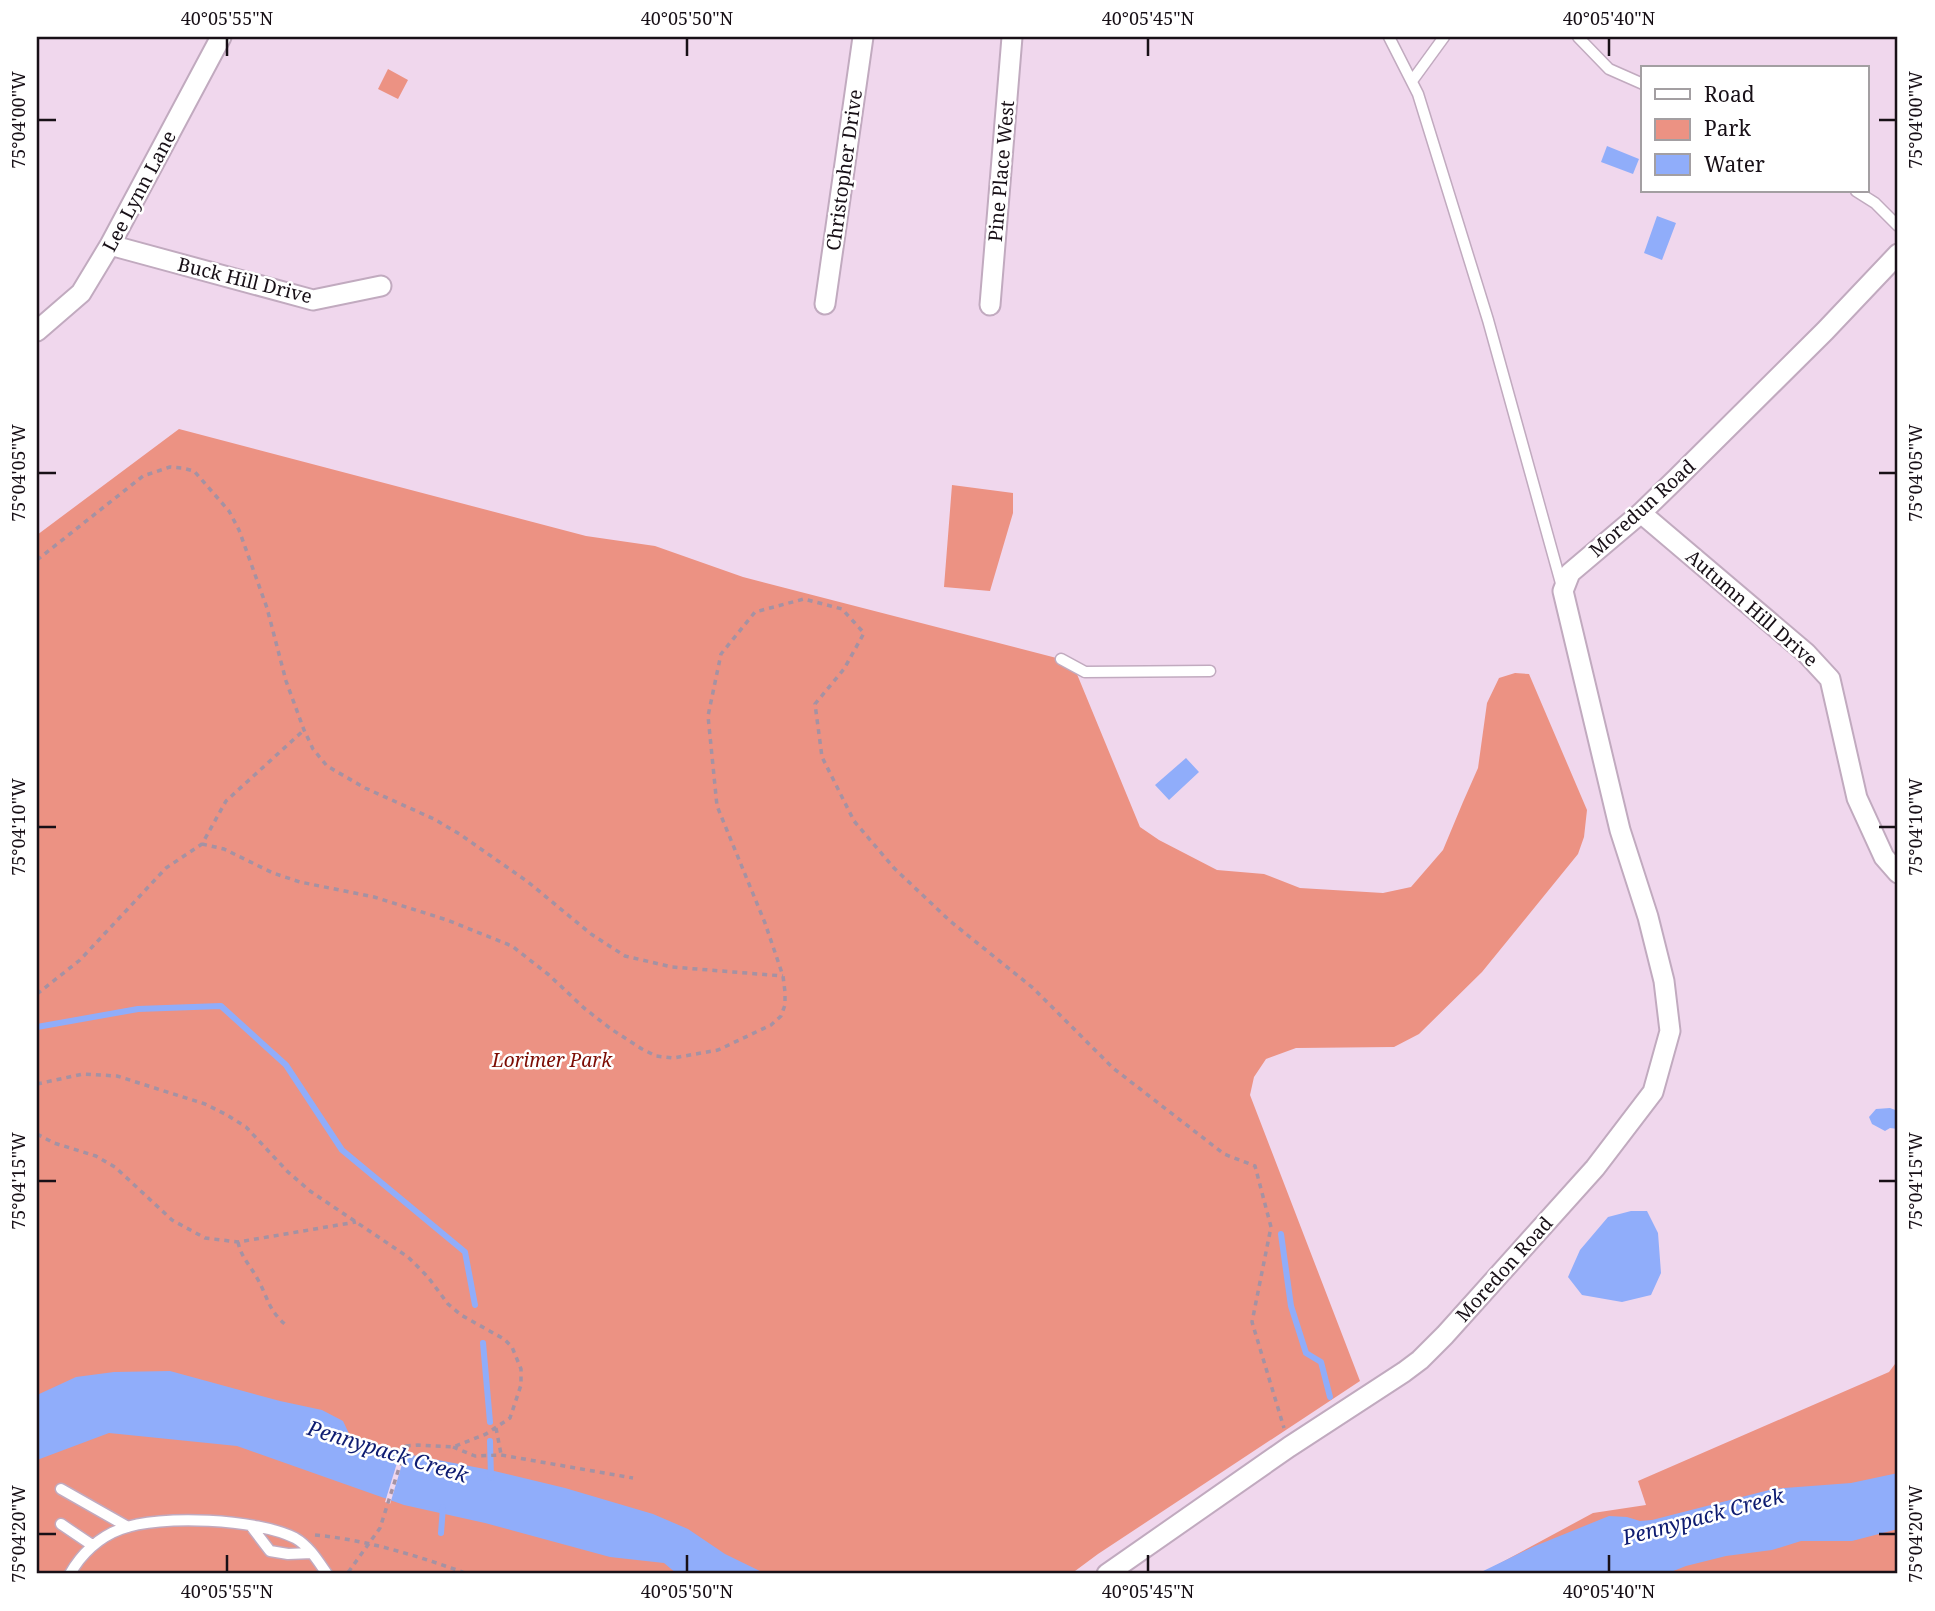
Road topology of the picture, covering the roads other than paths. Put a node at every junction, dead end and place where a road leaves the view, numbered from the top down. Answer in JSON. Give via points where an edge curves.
{"nodes":[{"id":1,"x":221,"y":37,"type":"edge"},
{"id":2,"x":863,"y":37,"type":"edge"},
{"id":3,"x":1012,"y":37,"type":"edge"},
{"id":4,"x":1389,"y":37,"type":"edge"},
{"id":5,"x":1444,"y":37,"type":"edge"},
{"id":6,"x":1578,"y":37,"type":"edge"},
{"id":7,"x":1412,"y":81,"type":"junction"},
{"id":8,"x":1641,"y":83,"type":"edge"},
{"id":9,"x":1858,"y":192,"type":"edge"},
{"id":10,"x":1898,"y":226,"type":"edge"},
{"id":11,"x":110,"y":245,"type":"junction"},
{"id":12,"x":1898,"y":254,"type":"edge"},
{"id":13,"x":381,"y":286,"type":"dead end"},
{"id":14,"x":825,"y":304,"type":"dead end"},
{"id":15,"x":990,"y":305,"type":"dead end"},
{"id":16,"x":41,"y":323,"type":"edge"},
{"id":17,"x":1641,"y":513,"type":"junction"},
{"id":18,"x":1563,"y":591,"type":"junction"},
{"id":19,"x":1061,"y":659,"type":"dead end"},
{"id":20,"x":1210,"y":671,"type":"dead end"},
{"id":21,"x":1898,"y":873,"type":"edge"},
{"id":22,"x":61,"y":1489,"type":"dead end"},
{"id":23,"x":61,"y":1524,"type":"dead end"},
{"id":24,"x":251,"y":1526,"type":"junction"},
{"id":25,"x":128,"y":1527,"type":"junction"},
{"id":26,"x":93,"y":1545,"type":"junction"},
{"id":27,"x":312,"y":1553,"type":"junction"},
{"id":28,"x":70,"y":1574,"type":"edge"},
{"id":29,"x":327,"y":1574,"type":"edge"},
{"id":30,"x":1107,"y":1574,"type":"edge"}],
"edges":[{"from":1,"to":11,"type":"street","name":"Lee Lynn Lane"},
{"from":2,"to":14,"type":"street","name":"Christopher Drive"},
{"from":3,"to":15,"type":"street","name":"Pine Place West"},
{"from":4,"to":7,"type":"lane"},
{"from":5,"to":7,"type":"lane"},
{"from":6,"to":8,"type":"lane","via":[[1609,69]]},
{"from":7,"to":18,"type":"lane","via":[[1488,320]]},
{"from":9,"to":10,"type":"lane"},
{"from":11,"to":13,"type":"street","name":"Buck Hill Drive","via":[[313,300]]},
{"from":11,"to":16,"type":"street","name":"Lee Lynn Lane","via":[[81,293]]},
{"from":12,"to":17,"type":"street","name":"Moredun Road"},
{"from":17,"to":18,"type":"street","name":"Moredun Road","via":[[1570,573]]},
{"from":17,"to":21,"type":"street","name":"Autumn Hill Drive","via":[[1806,653],[1830,679],[1857,798],[1884,857]]},
{"from":18,"to":30,"type":"street","name":"Moredon Road","via":[[1620,830],[1664,981],[1670,1031],[1653,1092],[1595,1168],[1420,1360]]},
{"from":19,"to":20,"type":"lane","via":[[1085,672]]},
{"from":22,"to":25,"type":"lane"},
{"from":23,"to":26,"type":"lane"},
{"from":24,"to":25,"type":"lane","via":[[213,1520]]},
{"from":24,"to":27,"type":"lane","via":[[296,1539]]},
{"from":24,"to":27,"type":"lane","via":[[270,1551]]},
{"from":25,"to":26,"type":"lane"},
{"from":26,"to":28,"type":"lane"},
{"from":27,"to":29,"type":"lane"}]}
